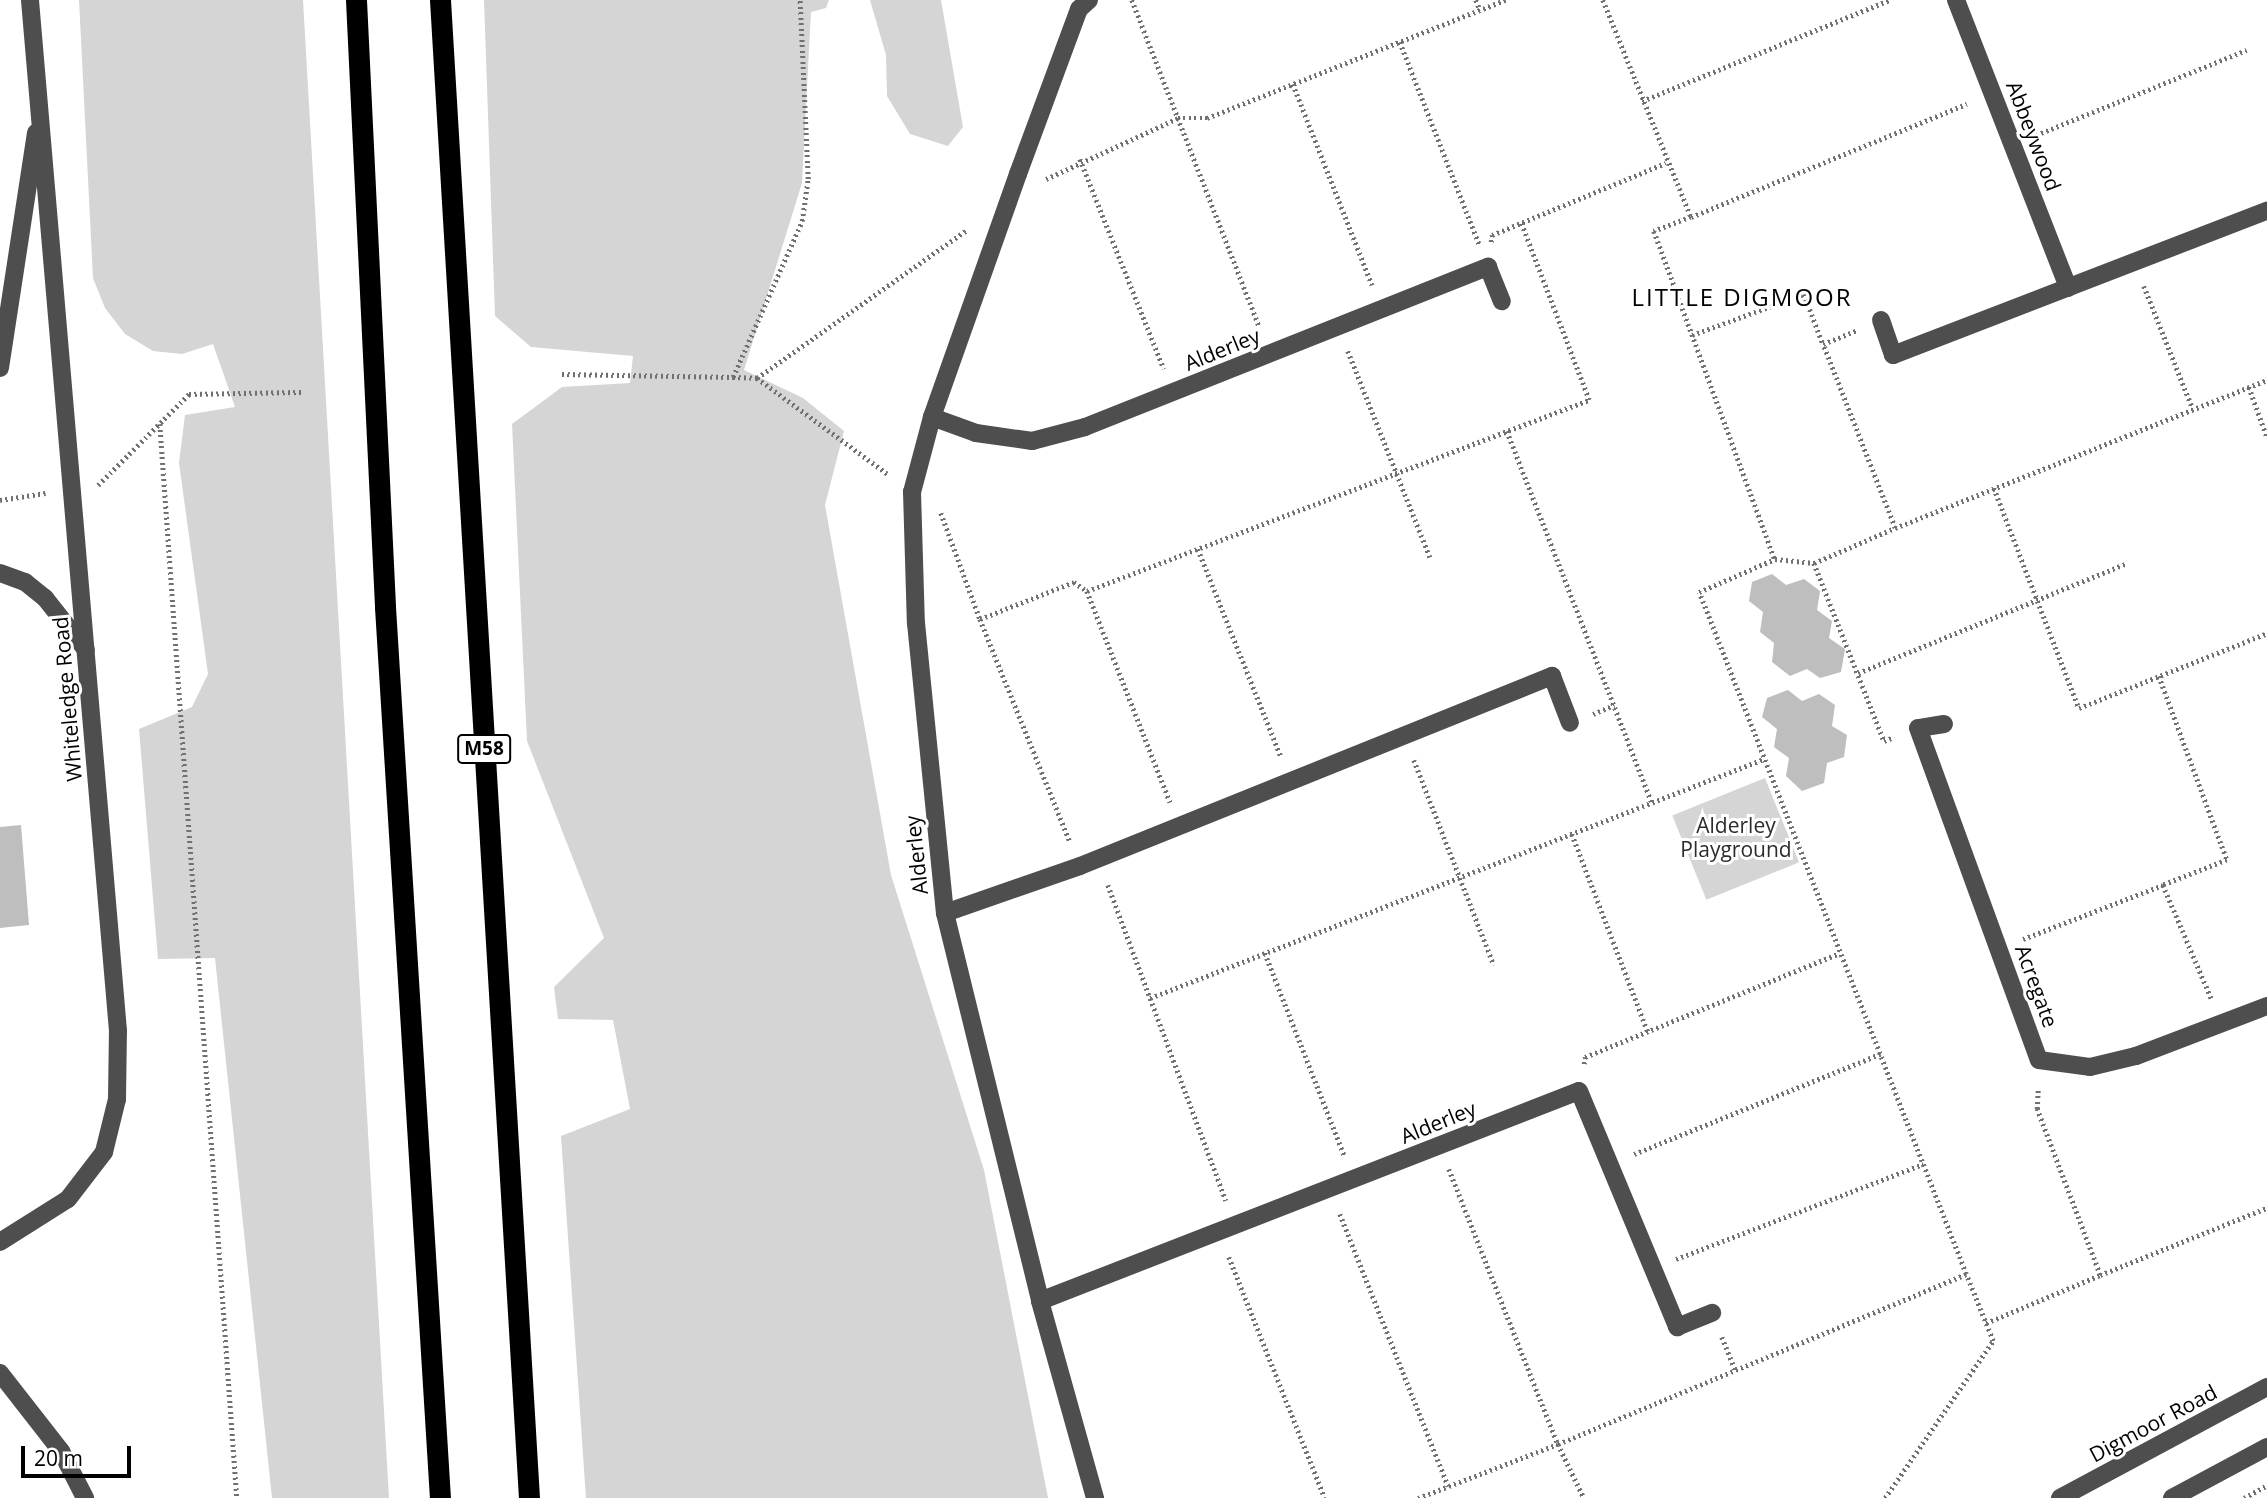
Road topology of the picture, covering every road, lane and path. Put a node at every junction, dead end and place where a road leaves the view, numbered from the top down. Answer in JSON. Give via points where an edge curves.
{"nodes":[{"id":1,"x":30,"y":0,"type":"edge"},
{"id":2,"x":356,"y":0,"type":"edge"},
{"id":3,"x":440,"y":0,"type":"edge"},
{"id":4,"x":800,"y":0,"type":"edge"},
{"id":5,"x":1089,"y":0,"type":"edge"},
{"id":6,"x":1132,"y":0,"type":"edge"},
{"id":7,"x":1476,"y":0,"type":"edge"},
{"id":8,"x":1505,"y":0,"type":"edge"},
{"id":9,"x":1603,"y":0,"type":"edge"},
{"id":10,"x":1889,"y":0,"type":"edge"},
{"id":11,"x":1956,"y":0,"type":"edge"},
{"id":12,"x":1480,"y":10,"type":"junction"},
{"id":13,"x":1400,"y":42,"type":"junction"},
{"id":14,"x":2246,"y":50,"type":"dead end"},
{"id":15,"x":1293,"y":84,"type":"junction"},
{"id":16,"x":1993,"y":93,"type":"junction"},
{"id":17,"x":41,"y":101,"type":"junction"},
{"id":18,"x":1642,"y":101,"type":"junction"},
{"id":19,"x":1178,"y":118,"type":"junction"},
{"id":20,"x":2013,"y":145,"type":"junction"},
{"id":21,"x":1080,"y":159,"type":"junction"},
{"id":22,"x":1666,"y":163,"type":"junction"},
{"id":23,"x":1010,"y":200,"type":"junction"},
{"id":24,"x":2267,"y":211,"type":"edge"},
{"id":25,"x":1691,"y":218,"type":"junction"},
{"id":26,"x":1521,"y":223,"type":"junction"},
{"id":27,"x":2135,"y":262,"type":"junction"},
{"id":28,"x":1489,"y":267,"type":"junction"},
{"id":29,"x":2068,"y":288,"type":"junction"},
{"id":30,"x":1502,"y":302,"type":"dead end"},
{"id":31,"x":1382,"y":310,"type":"junction"},
{"id":32,"x":1881,"y":320,"type":"joint"},
{"id":33,"x":1339,"y":327,"type":"junction"},
{"id":34,"x":1692,"y":335,"type":"junction"},
{"id":35,"x":1823,"y":344,"type":"junction"},
{"id":36,"x":1270,"y":354,"type":"junction"},
{"id":37,"x":0,"y":368,"type":"edge"},
{"id":38,"x":562,"y":374,"type":"dead end"},
{"id":39,"x":733,"y":377,"type":"junction"},
{"id":40,"x":757,"y":378,"type":"junction"},
{"id":41,"x":2267,"y":380,"type":"edge"},
{"id":42,"x":2249,"y":387,"type":"junction"},
{"id":43,"x":301,"y":392,"type":"dead end"},
{"id":44,"x":1173,"y":393,"type":"junction"},
{"id":45,"x":2193,"y":409,"type":"junction"},
{"id":46,"x":932,"y":417,"type":"junction"},
{"id":47,"x":160,"y":424,"type":"junction"},
{"id":48,"x":1507,"y":431,"type":"junction"},
{"id":49,"x":2267,"y":437,"type":"edge"},
{"id":50,"x":1397,"y":473,"type":"junction"},
{"id":51,"x":103,"y":484,"type":"dead end"},
{"id":52,"x":1994,"y":488,"type":"junction"},
{"id":53,"x":912,"y":492,"type":"junction"},
{"id":54,"x":1895,"y":528,"type":"junction"},
{"id":55,"x":1198,"y":549,"type":"junction"},
{"id":56,"x":1430,"y":557,"type":"dead end"},
{"id":57,"x":1775,"y":559,"type":"junction"},
{"id":58,"x":1814,"y":563,"type":"junction"},
{"id":59,"x":2127,"y":563,"type":"dead end"},
{"id":60,"x":0,"y":573,"type":"edge"},
{"id":61,"x":1087,"y":591,"type":"junction"},
{"id":62,"x":2037,"y":600,"type":"junction"},
{"id":63,"x":980,"y":619,"type":"junction"},
{"id":64,"x":2267,"y":634,"type":"edge"},
{"id":65,"x":87,"y":650,"type":"junction"},
{"id":66,"x":1858,"y":673,"type":"junction"},
{"id":67,"x":2159,"y":676,"type":"junction"},
{"id":68,"x":1570,"y":723,"type":"dead end"},
{"id":69,"x":1944,"y":724,"type":"dead end"},
{"id":70,"x":1918,"y":727,"type":"junction"},
{"id":71,"x":1405,"y":736,"type":"junction"},
{"id":72,"x":1764,"y":759,"type":"junction"},
{"id":73,"x":1290,"y":779,"type":"junction"},
{"id":74,"x":1652,"y":803,"type":"junction"},
{"id":75,"x":1178,"y":825,"type":"junction"},
{"id":76,"x":1572,"y":834,"type":"junction"},
{"id":77,"x":1098,"y":858,"type":"junction"},
{"id":78,"x":1080,"y":866,"type":"junction"},
{"id":79,"x":1460,"y":877,"type":"junction"},
{"id":80,"x":2163,"y":885,"type":"junction"},
{"id":81,"x":945,"y":913,"type":"junction"},
{"id":82,"x":1999,"y":947,"type":"junction"},
{"id":83,"x":1265,"y":953,"type":"junction"},
{"id":84,"x":1840,"y":953,"type":"junction"},
{"id":85,"x":1494,"y":965,"type":"dead end"},
{"id":86,"x":1150,"y":998,"type":"junction"},
{"id":87,"x":2267,"y":1006,"type":"edge"},
{"id":88,"x":2222,"y":1025,"type":"junction"},
{"id":89,"x":1648,"y":1031,"type":"junction"},
{"id":90,"x":1880,"y":1054,"type":"junction"},
{"id":91,"x":2039,"y":1060,"type":"junction"},
{"id":92,"x":1579,"y":1091,"type":"junction"},
{"id":93,"x":1440,"y":1145,"type":"junction"},
{"id":94,"x":1609,"y":1164,"type":"junction"},
{"id":95,"x":1923,"y":1164,"type":"junction"},
{"id":96,"x":1354,"y":1180,"type":"junction"},
{"id":97,"x":1331,"y":1190,"type":"junction"},
{"id":98,"x":2267,"y":1208,"type":"edge"},
{"id":99,"x":1228,"y":1230,"type":"junction"},
{"id":100,"x":0,"y":1242,"type":"edge"},
{"id":101,"x":1653,"y":1268,"type":"junction"},
{"id":102,"x":1966,"y":1274,"type":"junction"},
{"id":103,"x":2100,"y":1275,"type":"junction"},
{"id":104,"x":1040,"y":1301,"type":"junction"},
{"id":105,"x":1712,"y":1314,"type":"joint"},
{"id":106,"x":1986,"y":1323,"type":"junction"},
{"id":107,"x":1735,"y":1370,"type":"junction"},
{"id":108,"x":0,"y":1373,"type":"edge"},
{"id":109,"x":2267,"y":1387,"type":"edge"},
{"id":110,"x":1558,"y":1444,"type":"junction"},
{"id":111,"x":2267,"y":1447,"type":"edge"},
{"id":112,"x":2267,"y":1485,"type":"edge"},
{"id":113,"x":1448,"y":1486,"type":"junction"},
{"id":114,"x":85,"y":1498,"type":"edge"},
{"id":115,"x":237,"y":1498,"type":"edge"},
{"id":116,"x":440,"y":1498,"type":"edge"},
{"id":117,"x":529,"y":1498,"type":"edge"},
{"id":118,"x":1095,"y":1498,"type":"edge"},
{"id":119,"x":1325,"y":1498,"type":"edge"},
{"id":120,"x":1418,"y":1498,"type":"edge"},
{"id":121,"x":1584,"y":1498,"type":"edge"},
{"id":122,"x":1885,"y":1498,"type":"edge"},
{"id":123,"x":2060,"y":1498,"type":"edge"},
{"id":124,"x":2172,"y":1498,"type":"edge"},
{"id":125,"x":2244,"y":1498,"type":"edge"}],
"edges":[{"from":1,"to":17,"type":"street","name":"Whiteledge Road"},
{"from":2,"to":116,"type":"highway","via":[[385,607]]},
{"from":3,"to":117,"type":"highway","number":"M58"},
{"from":4,"to":39,"type":"path","via":[[808,179],[802,221]]},
{"from":5,"to":23,"type":"street","name":"Alderley","via":[[1079,9]]},
{"from":6,"to":19,"type":"path"},
{"from":7,"to":12,"type":"path"},
{"from":8,"to":12,"type":"path"},
{"from":9,"to":18,"type":"path"},
{"from":10,"to":18,"type":"path"},
{"from":11,"to":16,"type":"street","name":"Abbeywood"},
{"from":12,"to":13,"type":"path"},
{"from":13,"to":15,"type":"path"},
{"from":13,"to":28,"type":"path"},
{"from":14,"to":20,"type":"path"},
{"from":15,"to":19,"type":"path","via":[[1207,118]]},
{"from":15,"to":31,"type":"path"},
{"from":16,"to":20,"type":"street","name":"Abbeywood"},
{"from":16,"to":25,"type":"path"},
{"from":17,"to":37,"type":"street","name":"Whiteledge Road"},
{"from":17,"to":65,"type":"street","name":"Whiteledge Road"},
{"from":18,"to":22,"type":"path"},
{"from":19,"to":21,"type":"path"},
{"from":19,"to":36,"type":"path"},
{"from":20,"to":29,"type":"street","name":"Abbeywood"},
{"from":21,"to":23,"type":"path"},
{"from":21,"to":44,"type":"path"},
{"from":22,"to":25,"type":"path"},
{"from":22,"to":26,"type":"path"},
{"from":23,"to":40,"type":"path"},
{"from":23,"to":46,"type":"street","name":"Alderley"},
{"from":24,"to":27,"type":"street"},
{"from":25,"to":34,"type":"path","via":[[1654,231]]},
{"from":26,"to":28,"type":"path","via":[[1492,235]]},
{"from":26,"to":48,"type":"path","via":[[1589,400]]},
{"from":27,"to":29,"type":"street"},
{"from":27,"to":45,"type":"path"},
{"from":28,"to":30,"type":"street"},
{"from":28,"to":31,"type":"street","name":"Alderley"},
{"from":29,"to":32,"type":"street","via":[[1893,355]]},
{"from":31,"to":33,"type":"street","name":"Alderley"},
{"from":32,"to":35,"type":"path"},
{"from":33,"to":36,"type":"street","name":"Alderley"},
{"from":33,"to":50,"type":"path"},
{"from":34,"to":35,"type":"path","via":[[1804,294]]},
{"from":34,"to":57,"type":"path"},
{"from":35,"to":54,"type":"path"},
{"from":36,"to":44,"type":"street","name":"Alderley"},
{"from":38,"to":39,"type":"path"},
{"from":39,"to":40,"type":"path"},
{"from":40,"to":53,"type":"path"},
{"from":41,"to":42,"type":"path"},
{"from":42,"to":45,"type":"path"},
{"from":42,"to":49,"type":"path"},
{"from":43,"to":47,"type":"path","via":[[189,394]]},
{"from":44,"to":46,"type":"street","name":"Alderley","via":[[1085,428],[1032,441],[975,433]]},
{"from":45,"to":52,"type":"path"},
{"from":46,"to":53,"type":"street","name":"Alderley"},
{"from":47,"to":51,"type":"path"},
{"from":47,"to":115,"type":"path"},
{"from":48,"to":50,"type":"path"},
{"from":48,"to":74,"type":"path"},
{"from":50,"to":55,"type":"path"},
{"from":50,"to":56,"type":"path"},
{"from":52,"to":54,"type":"path"},
{"from":52,"to":62,"type":"path"},
{"from":53,"to":63,"type":"path","via":[[945,517]]},
{"from":53,"to":81,"type":"street","name":"Alderley","via":[[916,623]]},
{"from":54,"to":58,"type":"path"},
{"from":55,"to":61,"type":"path"},
{"from":55,"to":73,"type":"path"},
{"from":57,"to":58,"type":"path"},
{"from":57,"to":72,"type":"path","via":[[1699,592]]},
{"from":58,"to":66,"type":"path"},
{"from":59,"to":62,"type":"path"},
{"from":60,"to":65,"type":"street","via":[[25,582],[45,597]]},
{"from":61,"to":63,"type":"path","via":[[1074,582]]},
{"from":61,"to":75,"type":"path"},
{"from":62,"to":66,"type":"path"},
{"from":62,"to":67,"type":"path","via":[[2079,708]]},
{"from":63,"to":78,"type":"path"},
{"from":64,"to":67,"type":"path"},
{"from":65,"to":100,"type":"street","name":"Whiteledge Road","via":[[118,1031],[117,1099],[104,1152],[68,1199]]},
{"from":66,"to":70,"type":"path","via":[[1884,741]]},
{"from":67,"to":80,"type":"path","via":[[2227,860]]},
{"from":68,"to":71,"type":"street","name":"Alderley","via":[[1552,677]]},
{"from":69,"to":70,"type":"street"},
{"from":70,"to":82,"type":"street","name":"Acregate"},
{"from":71,"to":73,"type":"street","name":"Alderley"},
{"from":71,"to":79,"type":"path"},
{"from":72,"to":74,"type":"path"},
{"from":72,"to":84,"type":"path"},
{"from":73,"to":75,"type":"street","name":"Alderley"},
{"from":74,"to":76,"type":"path"},
{"from":75,"to":77,"type":"street","name":"Alderley"},
{"from":76,"to":79,"type":"path"},
{"from":76,"to":89,"type":"path"},
{"from":77,"to":78,"type":"street","name":"Alderley"},
{"from":77,"to":86,"type":"path"},
{"from":78,"to":81,"type":"street","name":"Alderley"},
{"from":79,"to":83,"type":"path"},
{"from":79,"to":85,"type":"path"},
{"from":80,"to":82,"type":"path"},
{"from":80,"to":88,"type":"path"},
{"from":81,"to":104,"type":"street","name":"Alderley"},
{"from":82,"to":91,"type":"street","name":"Acregate"},
{"from":83,"to":86,"type":"path"},
{"from":83,"to":96,"type":"path"},
{"from":84,"to":89,"type":"path"},
{"from":84,"to":90,"type":"path"},
{"from":86,"to":99,"type":"path"},
{"from":87,"to":88,"type":"street","name":"Acregate"},
{"from":88,"to":91,"type":"street","name":"Acregate","via":[[2090,1067]]},
{"from":89,"to":92,"type":"path","via":[[1585,1057]]},
{"from":90,"to":94,"type":"path"},
{"from":90,"to":95,"type":"path"},
{"from":91,"to":103,"type":"path","via":[[2037,1109]]},
{"from":92,"to":93,"type":"street","name":"Alderley"},
{"from":92,"to":94,"type":"street"},
{"from":93,"to":96,"type":"street","name":"Alderley"},
{"from":93,"to":110,"type":"path"},
{"from":94,"to":101,"type":"street"},
{"from":95,"to":101,"type":"path"},
{"from":95,"to":102,"type":"path"},
{"from":96,"to":97,"type":"street","name":"Alderley"},
{"from":97,"to":99,"type":"street","name":"Alderley"},
{"from":97,"to":113,"type":"path"},
{"from":98,"to":103,"type":"path"},
{"from":99,"to":104,"type":"street","name":"Alderley"},
{"from":99,"to":119,"type":"path"},
{"from":101,"to":105,"type":"street","via":[[1676,1327]]},
{"from":102,"to":106,"type":"path"},
{"from":102,"to":107,"type":"path"},
{"from":103,"to":106,"type":"path"},
{"from":104,"to":118,"type":"street","name":"Alderley"},
{"from":105,"to":107,"type":"path"},
{"from":106,"to":122,"type":"path","via":[[1993,1341]]},
{"from":107,"to":110,"type":"path"},
{"from":108,"to":114,"type":"street","via":[[61,1451]]},
{"from":109,"to":123,"type":"street","name":"Digmoor Road"},
{"from":110,"to":113,"type":"path"},
{"from":110,"to":121,"type":"path"},
{"from":111,"to":124,"type":"street"},
{"from":112,"to":125,"type":"path"},
{"from":113,"to":120,"type":"path"}]}
